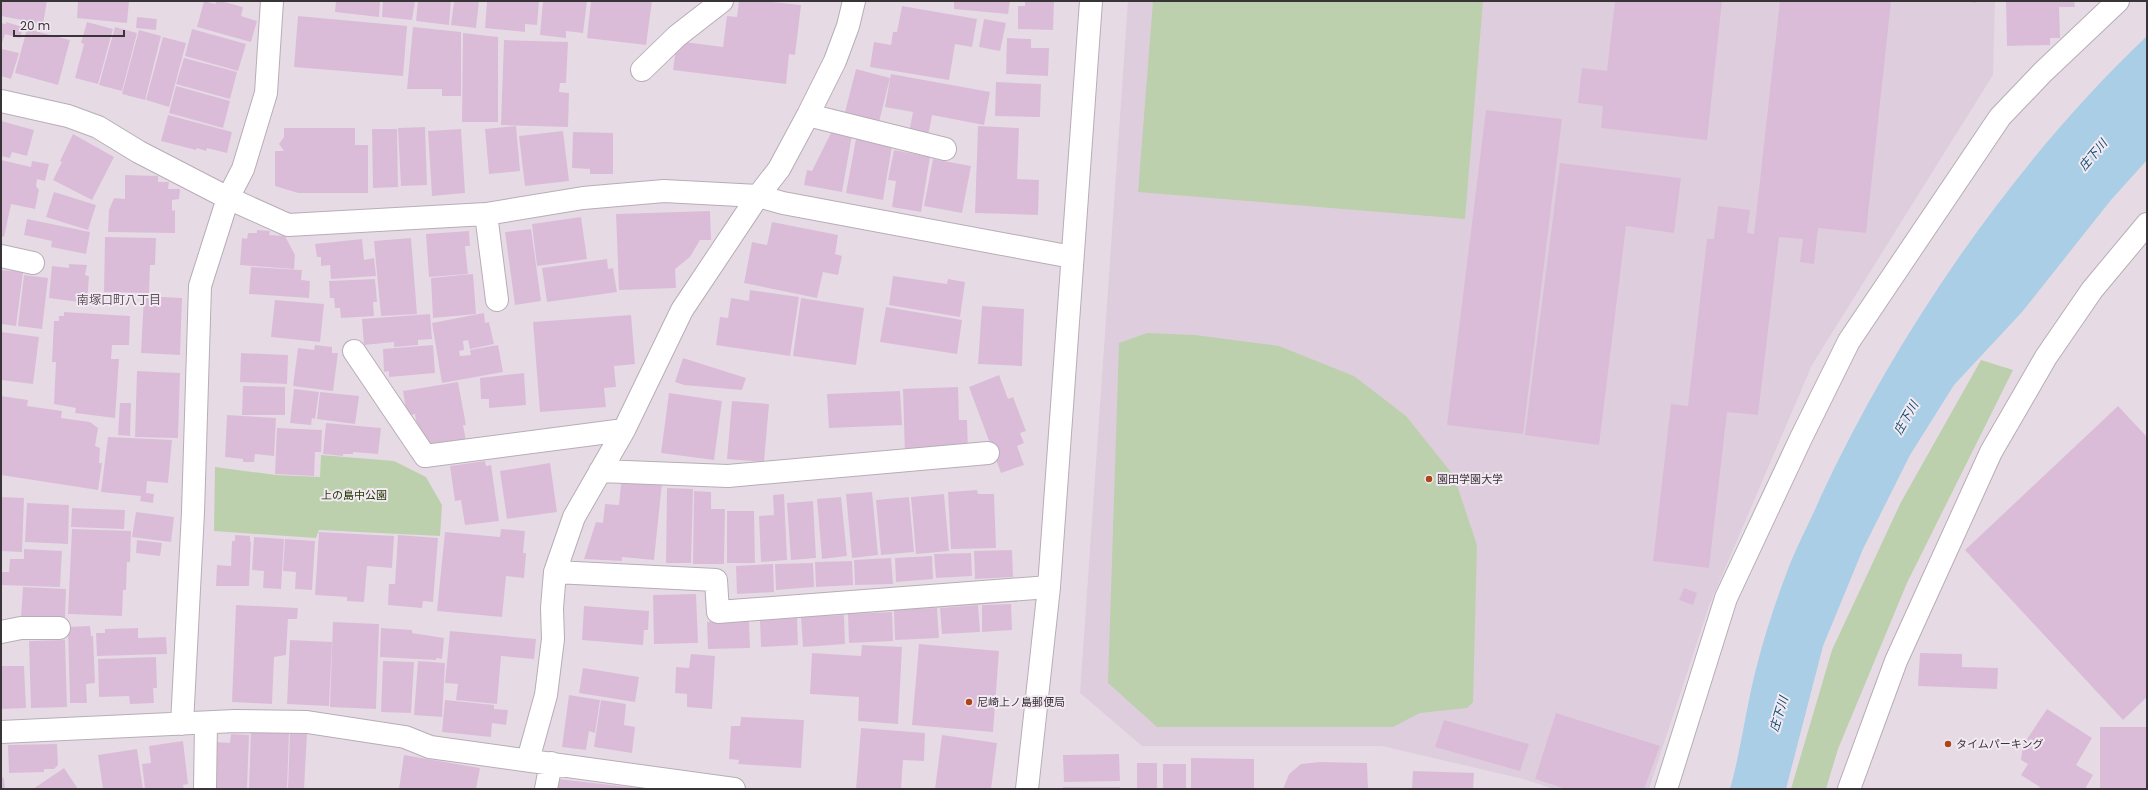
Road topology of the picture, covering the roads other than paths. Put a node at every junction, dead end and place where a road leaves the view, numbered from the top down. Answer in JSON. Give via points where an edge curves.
{"nodes":[{"id":1,"x":272,"y":1,"type":"edge"},
{"id":2,"x":722,"y":1,"type":"edge"},
{"id":3,"x":854,"y":1,"type":"edge"},
{"id":4,"x":1091,"y":1,"type":"edge"},
{"id":5,"x":2118,"y":1,"type":"edge"},
{"id":6,"x":642,"y":70,"type":"dead end"},
{"id":7,"x":1,"y":101,"type":"edge"},
{"id":8,"x":808,"y":115,"type":"junction"},
{"id":9,"x":945,"y":149,"type":"dead end"},
{"id":10,"x":758,"y":196,"type":"junction"},
{"id":11,"x":228,"y":198,"type":"junction"},
{"id":12,"x":486,"y":214,"type":"junction"},
{"id":13,"x":2147,"y":224,"type":"edge"},
{"id":14,"x":1,"y":256,"type":"edge"},
{"id":15,"x":1072,"y":257,"type":"junction"},
{"id":16,"x":33,"y":263,"type":"dead end"},
{"id":17,"x":498,"y":300,"type":"dead end"},
{"id":18,"x":354,"y":351,"type":"dead end"},
{"id":19,"x":624,"y":430,"type":"junction"},
{"id":20,"x":988,"y":453,"type":"dead end"},
{"id":21,"x":600,"y":471,"type":"junction"},
{"id":22,"x":555,"y":572,"type":"junction"},
{"id":23,"x":1049,"y":586,"type":"junction"},
{"id":24,"x":59,"y":628,"type":"dead end"},
{"id":25,"x":1,"y":632,"type":"edge"},
{"id":26,"x":206,"y":723,"type":"junction"},
{"id":27,"x":182,"y":724,"type":"junction"},
{"id":28,"x":1,"y":732,"type":"edge"},
{"id":29,"x":528,"y":760,"type":"junction"},
{"id":30,"x":551,"y":763,"type":"junction"},
{"id":31,"x":205,"y":789,"type":"edge"},
{"id":32,"x":546,"y":789,"type":"edge"},
{"id":33,"x":734,"y":789,"type":"edge"},
{"id":34,"x":1027,"y":789,"type":"edge"},
{"id":35,"x":1666,"y":789,"type":"edge"},
{"id":36,"x":1849,"y":789,"type":"edge"}],
"edges":[{"from":1,"to":11,"type":"street","via":[[266,93],[243,168]]},
{"from":2,"to":6,"type":"street","via":[[677,36]]},
{"from":3,"to":8,"type":"street","via":[[835,61]]},
{"from":4,"to":15,"type":"street"},
{"from":5,"to":35,"type":"street","via":[[2000,116],[1849,341],[1726,598]]},
{"from":7,"to":11,"type":"street","via":[[68,116],[98,127],[139,152]]},
{"from":8,"to":9,"type":"street"},
{"from":8,"to":10,"type":"street","via":[[779,169]]},
{"from":10,"to":12,"type":"street","via":[[664,191],[583,198]]},
{"from":10,"to":15,"type":"street","via":[[783,204]]},
{"from":10,"to":19,"type":"street","via":[[682,310]]},
{"from":11,"to":12,"type":"street","via":[[288,225]]},
{"from":11,"to":27,"type":"street","via":[[200,286],[193,512]]},
{"from":12,"to":17,"type":"street"},
{"from":13,"to":36,"type":"street","via":[[2092,290],[2046,357],[1991,452],[1896,661]]},
{"from":14,"to":16,"type":"street"},
{"from":15,"to":23,"type":"street"},
{"from":18,"to":19,"type":"street","via":[[425,456]]},
{"from":19,"to":21,"type":"street"},
{"from":20,"to":21,"type":"street","via":[[728,476]]},
{"from":21,"to":22,"type":"street","via":[[574,517]]},
{"from":22,"to":23,"type":"street","via":[[716,580],[718,612]]},
{"from":22,"to":29,"type":"street","via":[[553,639],[546,695]]},
{"from":23,"to":34,"type":"street"},
{"from":24,"to":25,"type":"street","via":[[21,628]]},
{"from":26,"to":27,"type":"street"},
{"from":26,"to":29,"type":"street","via":[[307,722],[405,737],[430,747]]},
{"from":26,"to":31,"type":"street"},
{"from":27,"to":28,"type":"street"},
{"from":29,"to":30,"type":"street"},
{"from":30,"to":32,"type":"street"},
{"from":30,"to":33,"type":"street"}]}
